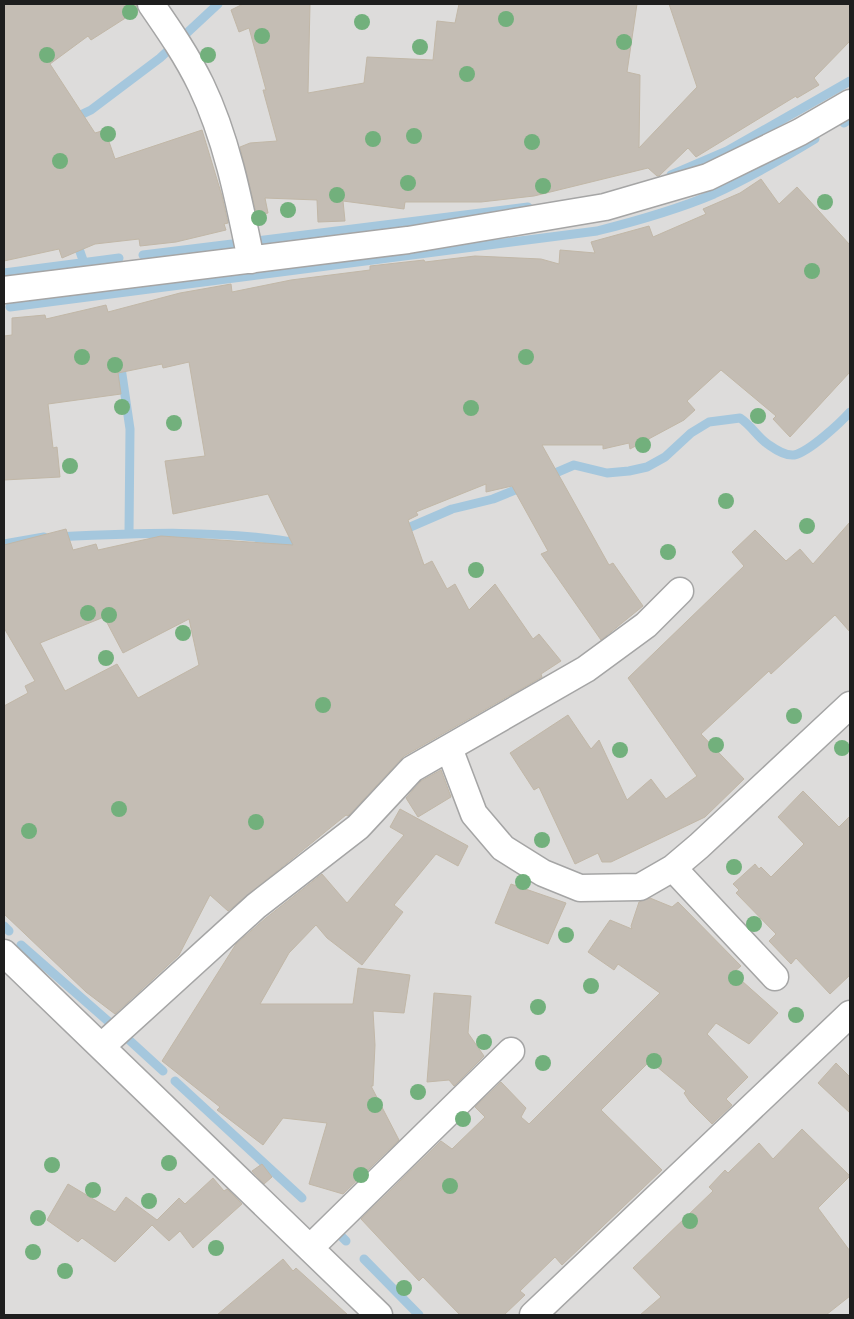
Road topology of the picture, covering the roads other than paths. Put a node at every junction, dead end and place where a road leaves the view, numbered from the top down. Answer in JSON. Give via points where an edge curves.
{"nodes":[{"id":1,"x":151,"y":4,"type":"edge"},
{"id":2,"x":850,"y":103,"type":"edge"},
{"id":3,"x":251,"y":260,"type":"junction"},
{"id":4,"x":4,"y":290,"type":"edge"},
{"id":5,"x":680,"y":591,"type":"dead end"},
{"id":6,"x":850,"y":705,"type":"edge"},
{"id":7,"x":449,"y":748,"type":"junction"},
{"id":8,"x":673,"y":868,"type":"junction"},
{"id":9,"x":4,"y":953,"type":"edge"},
{"id":10,"x":775,"y":977,"type":"dead end"},
{"id":11,"x":850,"y":1014,"type":"edge"},
{"id":12,"x":102,"y":1046,"type":"junction"},
{"id":13,"x":511,"y":1051,"type":"dead end"},
{"id":14,"x":310,"y":1248,"type":"junction"},
{"id":15,"x":379,"y":1315,"type":"edge"},
{"id":16,"x":533,"y":1315,"type":"edge"}],
"edges":[{"from":1,"to":3,"type":"street","via":[[188,60],[216,121],[237,193]]},
{"from":2,"to":3,"type":"street","via":[[800,132],[708,177],[605,207],[408,240]]},
{"from":3,"to":4,"type":"street"},
{"from":5,"to":7,"type":"street","via":[[646,625],[586,669]]},
{"from":6,"to":8,"type":"street"},
{"from":7,"to":8,"type":"street","via":[[474,814],[503,848],[542,872],[580,888],[640,887]]},
{"from":7,"to":12,"type":"street","via":[[404,776],[358,827],[256,906]]},
{"from":8,"to":10,"type":"street"},
{"from":9,"to":12,"type":"street"},
{"from":11,"to":16,"type":"street"},
{"from":12,"to":14,"type":"street"},
{"from":13,"to":14,"type":"street"},
{"from":14,"to":15,"type":"street"}]}
